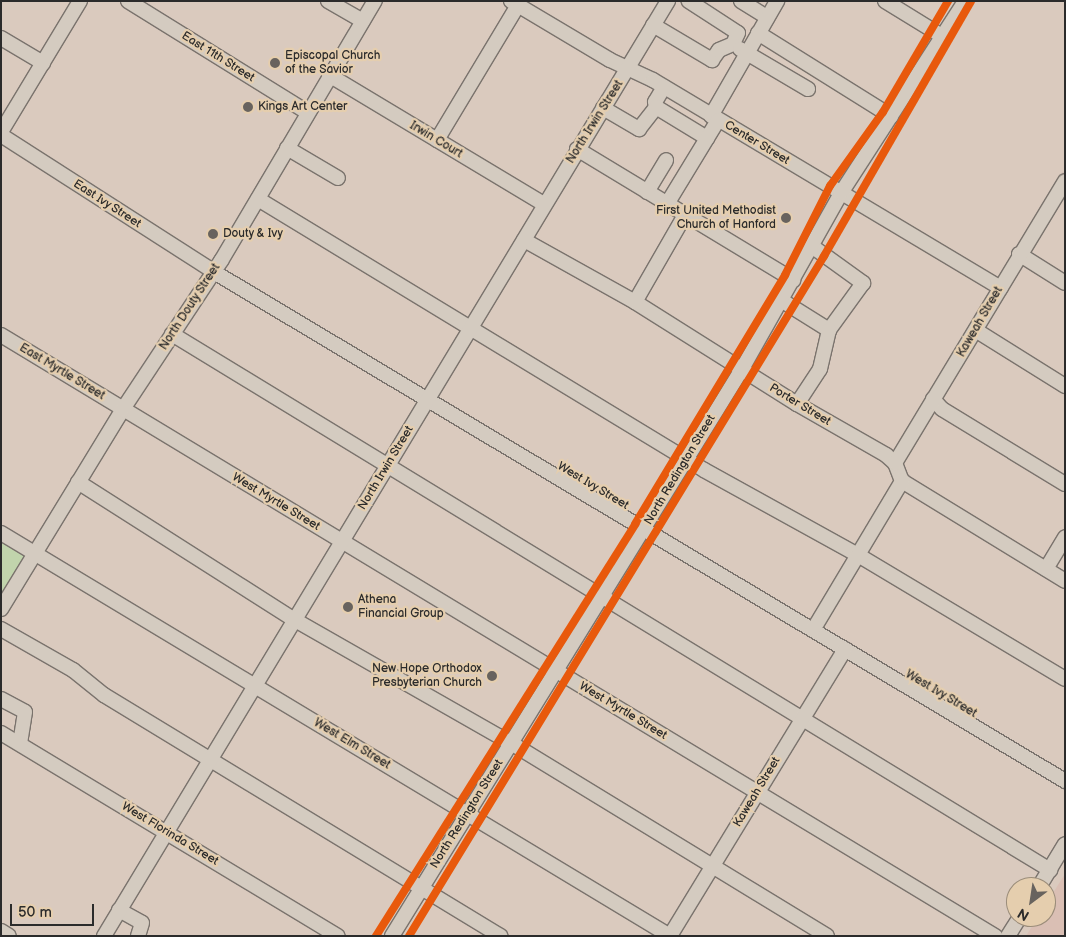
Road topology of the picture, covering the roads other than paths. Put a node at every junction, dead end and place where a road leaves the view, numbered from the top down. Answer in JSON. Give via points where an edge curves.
{"nodes":[{"id":1,"x":80,"y":1,"type":"edge"},
{"id":2,"x":128,"y":1,"type":"edge"},
{"id":3,"x":328,"y":1,"type":"edge"},
{"id":4,"x":375,"y":1,"type":"edge"},
{"id":5,"x":668,"y":1,"type":"edge"},
{"id":6,"x":689,"y":1,"type":"edge"},
{"id":7,"x":742,"y":1,"type":"edge"},
{"id":8,"x":777,"y":1,"type":"edge"},
{"id":9,"x":885,"y":1,"type":"edge"},
{"id":10,"x":965,"y":1,"type":"edge"},
{"id":11,"x":514,"y":3,"type":"edge"},
{"id":12,"x":767,"y":17,"type":"junction"},
{"id":13,"x":363,"y":22,"type":"junction"},
{"id":14,"x":654,"y":25,"type":"junction"},
{"id":15,"x":758,"y":33,"type":"junction"},
{"id":16,"x":942,"y":36,"type":"junction"},
{"id":17,"x":1,"y":38,"type":"edge"},
{"id":18,"x":733,"y":44,"type":"junction"},
{"id":19,"x":746,"y":52,"type":"junction"},
{"id":20,"x":43,"y":63,"type":"junction"},
{"id":21,"x":628,"y":68,"type":"junction"},
{"id":22,"x":329,"y":75,"type":"junction"},
{"id":23,"x":664,"y":87,"type":"junction"},
{"id":24,"x":808,"y":89,"type":"dead end"},
{"id":25,"x":656,"y":107,"type":"junction"},
{"id":26,"x":603,"y":108,"type":"junction"},
{"id":27,"x":308,"y":112,"type":"junction"},
{"id":28,"x":891,"y":116,"type":"junction"},
{"id":29,"x":714,"y":118,"type":"junction"},
{"id":30,"x":1,"y":134,"type":"edge"},
{"id":31,"x":707,"y":138,"type":"junction"},
{"id":32,"x":437,"y":140,"type":"junction"},
{"id":33,"x":287,"y":148,"type":"junction"},
{"id":34,"x":577,"y":149,"type":"junction"},
{"id":35,"x":666,"y":160,"type":"dead end"},
{"id":36,"x":338,"y":178,"type":"dead end"},
{"id":37,"x":1065,"y":181,"type":"edge"},
{"id":38,"x":647,"y":192,"type":"junction"},
{"id":39,"x":841,"y":193,"type":"junction"},
{"id":40,"x":258,"y":199,"type":"junction"},
{"id":41,"x":544,"y":204,"type":"junction"},
{"id":42,"x":667,"y":204,"type":"junction"},
{"id":43,"x":685,"y":215,"type":"junction"},
{"id":44,"x":524,"y":240,"type":"junction"},
{"id":45,"x":813,"y":247,"type":"junction"},
{"id":46,"x":1019,"y":254,"type":"junction"},
{"id":47,"x":214,"y":272,"type":"junction"},
{"id":48,"x":793,"y":280,"type":"junction"},
{"id":49,"x":1065,"y":283,"type":"edge"},
{"id":50,"x":1000,"y":288,"type":"junction"},
{"id":51,"x":781,"y":300,"type":"junction"},
{"id":52,"x":635,"y":302,"type":"junction"},
{"id":53,"x":471,"y":327,"type":"junction"},
{"id":54,"x":829,"y":330,"type":"junction"},
{"id":55,"x":977,"y":331,"type":"junction"},
{"id":56,"x":172,"y":334,"type":"junction"},
{"id":57,"x":1,"y":335,"type":"edge"},
{"id":58,"x":742,"y":369,"type":"junction"},
{"id":59,"x":1065,"y":386,"type":"edge"},
{"id":60,"x":933,"y":399,"type":"junction"},
{"id":61,"x":427,"y":400,"type":"junction"},
{"id":62,"x":797,"y":404,"type":"junction"},
{"id":63,"x":122,"y":409,"type":"junction"},
{"id":64,"x":687,"y":459,"type":"junction"},
{"id":65,"x":895,"y":463,"type":"junction"},
{"id":66,"x":387,"y":466,"type":"junction"},
{"id":67,"x":902,"y":481,"type":"junction"},
{"id":68,"x":78,"y":482,"type":"junction"},
{"id":69,"x":1065,"y":484,"type":"edge"},
{"id":70,"x":644,"y":529,"type":"junction"},
{"id":71,"x":1,"y":533,"type":"edge"},
{"id":72,"x":1065,"y":537,"type":"edge"},
{"id":73,"x":342,"y":542,"type":"junction"},
{"id":74,"x":35,"y":553,"type":"junction"},
{"id":75,"x":858,"y":555,"type":"junction"},
{"id":76,"x":1046,"y":569,"type":"junction"},
{"id":77,"x":1065,"y":581,"type":"edge"},
{"id":78,"x":602,"y":596,"type":"junction"},
{"id":79,"x":1,"y":609,"type":"edge"},
{"id":80,"x":294,"y":620,"type":"junction"},
{"id":81,"x":1,"y":629,"type":"edge"},
{"id":82,"x":813,"y":630,"type":"junction"},
{"id":83,"x":845,"y":649,"type":"junction"},
{"id":84,"x":556,"y":670,"type":"junction"},
{"id":85,"x":1065,"y":679,"type":"edge"},
{"id":86,"x":255,"y":686,"type":"junction"},
{"id":87,"x":1,"y":699,"type":"edge"},
{"id":88,"x":802,"y":719,"type":"junction"},
{"id":89,"x":1,"y":733,"type":"edge"},
{"id":90,"x":511,"y":743,"type":"junction"},
{"id":91,"x":20,"y":744,"type":"junction"},
{"id":92,"x":211,"y":758,"type":"junction"},
{"id":93,"x":1065,"y":781,"type":"edge"},
{"id":94,"x":757,"y":792,"type":"junction"},
{"id":95,"x":467,"y":814,"type":"junction"},
{"id":96,"x":166,"y":832,"type":"junction"},
{"id":97,"x":1065,"y":844,"type":"edge"},
{"id":98,"x":712,"y":867,"type":"junction"},
{"id":99,"x":1050,"y":870,"type":"junction"},
{"id":100,"x":1045,"y":877,"type":"edge"},
{"id":101,"x":421,"y":889,"type":"junction"},
{"id":102,"x":119,"y":910,"type":"junction"},
{"id":103,"x":1,"y":931,"type":"edge"},
{"id":104,"x":9,"y":936,"type":"edge"},
{"id":105,"x":104,"y":936,"type":"edge"},
{"id":106,"x":138,"y":936,"type":"edge"},
{"id":107,"x":338,"y":936,"type":"edge"},
{"id":108,"x":392,"y":936,"type":"edge"},
{"id":109,"x":500,"y":936,"type":"edge"},
{"id":110,"x":670,"y":936,"type":"edge"},
{"id":111,"x":827,"y":936,"type":"edge"},
{"id":112,"x":995,"y":936,"type":"edge"}],
"edges":[{"from":1,"to":20,"type":"street"},
{"from":2,"to":27,"type":"street","name":"East 11th Street"},
{"from":3,"to":13,"type":"street"},
{"from":4,"to":13,"type":"street","name":"North Douty Street"},
{"from":5,"to":14,"type":"street","name":"North Irwin Street"},
{"from":6,"to":18,"type":"street","via":[[736,29]]},
{"from":7,"to":12,"type":"street"},
{"from":8,"to":12,"type":"street"},
{"from":9,"to":16,"type":"street"},
{"from":10,"to":16,"type":"street","name":"North Redington Street"},
{"from":11,"to":21,"type":"street","name":"Center Street"},
{"from":11,"to":32,"type":"street"},
{"from":12,"to":15,"type":"street"},
{"from":13,"to":22,"type":"street","name":"North Douty Street"},
{"from":14,"to":18,"type":"street","via":[[712,60],[719,50]]},
{"from":14,"to":21,"type":"street","name":"North Irwin Street"},
{"from":15,"to":19,"type":"street"},
{"from":15,"to":28,"type":"street"},
{"from":16,"to":28,"type":"street","name":"North Redington Street"},
{"from":17,"to":20,"type":"street"},
{"from":18,"to":19,"type":"street"},
{"from":19,"to":24,"type":"street"},
{"from":19,"to":29,"type":"street"},
{"from":20,"to":30,"type":"street"},
{"from":21,"to":23,"type":"street","name":"Center Street"},
{"from":21,"to":26,"type":"street","name":"North Irwin Street"},
{"from":22,"to":27,"type":"street","name":"North Douty Street"},
{"from":22,"to":32,"type":"street","name":"Irwin Court"},
{"from":23,"to":25,"type":"street","via":[[655,102]]},
{"from":23,"to":29,"type":"street","name":"Center Street"},
{"from":25,"to":26,"type":"street","via":[[641,129]]},
{"from":25,"to":31,"type":"street"},
{"from":26,"to":34,"type":"street","name":"North Irwin Street"},
{"from":27,"to":33,"type":"street","name":"North Douty Street"},
{"from":28,"to":39,"type":"street","name":"North Redington Street"},
{"from":29,"to":31,"type":"street"},
{"from":29,"to":39,"type":"street","name":"Center Street"},
{"from":30,"to":47,"type":"street","name":"East Ivy Street"},
{"from":31,"to":42,"type":"street"},
{"from":32,"to":41,"type":"street","name":"Irwin Court"},
{"from":33,"to":36,"type":"street"},
{"from":33,"to":40,"type":"street","name":"North Douty Street"},
{"from":34,"to":38,"type":"street"},
{"from":34,"to":41,"type":"street","name":"North Irwin Street"},
{"from":35,"to":38,"type":"street"},
{"from":37,"to":46,"type":"street","name":"Kaweah Street"},
{"from":38,"to":42,"type":"street"},
{"from":39,"to":45,"type":"street","name":"North Redington Street"},
{"from":39,"to":50,"type":"street","name":"Center Street"},
{"from":40,"to":47,"type":"street","name":"North Douty Street"},
{"from":40,"to":53,"type":"street"},
{"from":41,"to":44,"type":"street","name":"North Irwin Street"},
{"from":42,"to":43,"type":"street"},
{"from":43,"to":48,"type":"street"},
{"from":43,"to":52,"type":"street"},
{"from":44,"to":52,"type":"street","name":"Porter Street"},
{"from":44,"to":53,"type":"street","name":"North Irwin Street"},
{"from":45,"to":48,"type":"street","name":"North Redington Street"},
{"from":45,"to":54,"type":"street","via":[[863,283]]},
{"from":46,"to":49,"type":"street"},
{"from":46,"to":50,"type":"street","name":"Kaweah Street"},
{"from":47,"to":56,"type":"street","name":"North Douty Street"},
{"from":47,"to":61,"type":"street","name":"West Ivy Street"},
{"from":48,"to":51,"type":"street","name":"North Redington Street"},
{"from":50,"to":55,"type":"street","name":"Kaweah Street"},
{"from":51,"to":54,"type":"street"},
{"from":51,"to":58,"type":"street","name":"North Redington Street"},
{"from":52,"to":58,"type":"street","name":"Porter Street"},
{"from":53,"to":61,"type":"street","name":"North Irwin Street"},
{"from":53,"to":64,"type":"street"},
{"from":54,"to":62,"type":"street","via":[[820,369]]},
{"from":55,"to":59,"type":"street"},
{"from":55,"to":60,"type":"street","name":"Kaweah Street"},
{"from":56,"to":63,"type":"street","name":"North Douty Street"},
{"from":56,"to":66,"type":"street"},
{"from":57,"to":63,"type":"street","name":"East Myrtle Street"},
{"from":58,"to":62,"type":"street","name":"Porter Street"},
{"from":58,"to":64,"type":"street","name":"North Redington Street"},
{"from":60,"to":65,"type":"street","name":"Kaweah Street"},
{"from":60,"to":69,"type":"street","via":[[942,409]]},
{"from":61,"to":66,"type":"street","name":"North Irwin Street"},
{"from":61,"to":70,"type":"street","name":"West Ivy Street"},
{"from":62,"to":65,"type":"street","name":"Porter Street"},
{"from":63,"to":68,"type":"street","name":"North Douty Street"},
{"from":63,"to":73,"type":"street","name":"West Myrtle Street"},
{"from":64,"to":70,"type":"street","name":"North Redington Street"},
{"from":64,"to":75,"type":"street"},
{"from":65,"to":67,"type":"street"},
{"from":66,"to":73,"type":"street","name":"North Irwin Street"},
{"from":66,"to":78,"type":"street"},
{"from":67,"to":75,"type":"street"},
{"from":67,"to":76,"type":"street"},
{"from":68,"to":74,"type":"street","name":"North Douty Street"},
{"from":68,"to":80,"type":"street"},
{"from":70,"to":78,"type":"street","name":"North Redington Street"},
{"from":70,"to":82,"type":"street","name":"West Ivy Street"},
{"from":71,"to":74,"type":"street","name":"West Elm Street"},
{"from":72,"to":76,"type":"street"},
{"from":73,"to":80,"type":"street","name":"North Irwin Street"},
{"from":73,"to":84,"type":"street","name":"West Myrtle Street"},
{"from":74,"to":79,"type":"street","name":"North Douty Street"},
{"from":74,"to":86,"type":"street","name":"West Elm Street"},
{"from":75,"to":82,"type":"street"},
{"from":75,"to":85,"type":"street"},
{"from":76,"to":77,"type":"street"},
{"from":78,"to":84,"type":"street","name":"North Redington Street"},
{"from":78,"to":88,"type":"street"},
{"from":80,"to":86,"type":"street","name":"North Irwin Street"},
{"from":80,"to":90,"type":"street"},
{"from":81,"to":92,"type":"street","via":[[73,670],[104,695]]},
{"from":82,"to":83,"type":"street","name":"West Ivy Street"},
{"from":83,"to":88,"type":"street","name":"Kaweah Street"},
{"from":83,"to":93,"type":"street","name":"West Ivy Street"},
{"from":84,"to":90,"type":"street","name":"North Redington Street"},
{"from":84,"to":94,"type":"street","name":"West Myrtle Street"},
{"from":86,"to":92,"type":"street","name":"North Irwin Street"},
{"from":86,"to":95,"type":"street","name":"West Elm Street"},
{"from":87,"to":91,"type":"street","via":[[25,712]]},
{"from":88,"to":94,"type":"street","name":"Kaweah Street"},
{"from":88,"to":99,"type":"street"},
{"from":89,"to":91,"type":"street","name":"West Florinda Street"},
{"from":90,"to":95,"type":"street","name":"North Redington Street"},
{"from":90,"to":98,"type":"street"},
{"from":91,"to":96,"type":"street","name":"West Florinda Street"},
{"from":92,"to":96,"type":"street","name":"North Irwin Street"},
{"from":92,"to":101,"type":"street"},
{"from":94,"to":98,"type":"street","name":"Kaweah Street"},
{"from":94,"to":112,"type":"street","name":"West Myrtle Street"},
{"from":95,"to":101,"type":"street","name":"North Redington Street"},
{"from":95,"to":110,"type":"street","name":"West Elm Street"},
{"from":96,"to":102,"type":"street","name":"North Irwin Street"},
{"from":96,"to":107,"type":"street","name":"West Florinda Street"},
{"from":97,"to":99,"type":"street"},
{"from":98,"to":110,"type":"street","name":"Kaweah Street"},
{"from":98,"to":111,"type":"street"},
{"from":99,"to":100,"type":"street"},
{"from":101,"to":108,"type":"street","name":"North Redington Street"},
{"from":101,"to":109,"type":"street"},
{"from":102,"to":105,"type":"street","name":"North Irwin Street"},
{"from":102,"to":106,"type":"street","via":[[142,923]]},
{"from":103,"to":104,"type":"street"}]}
